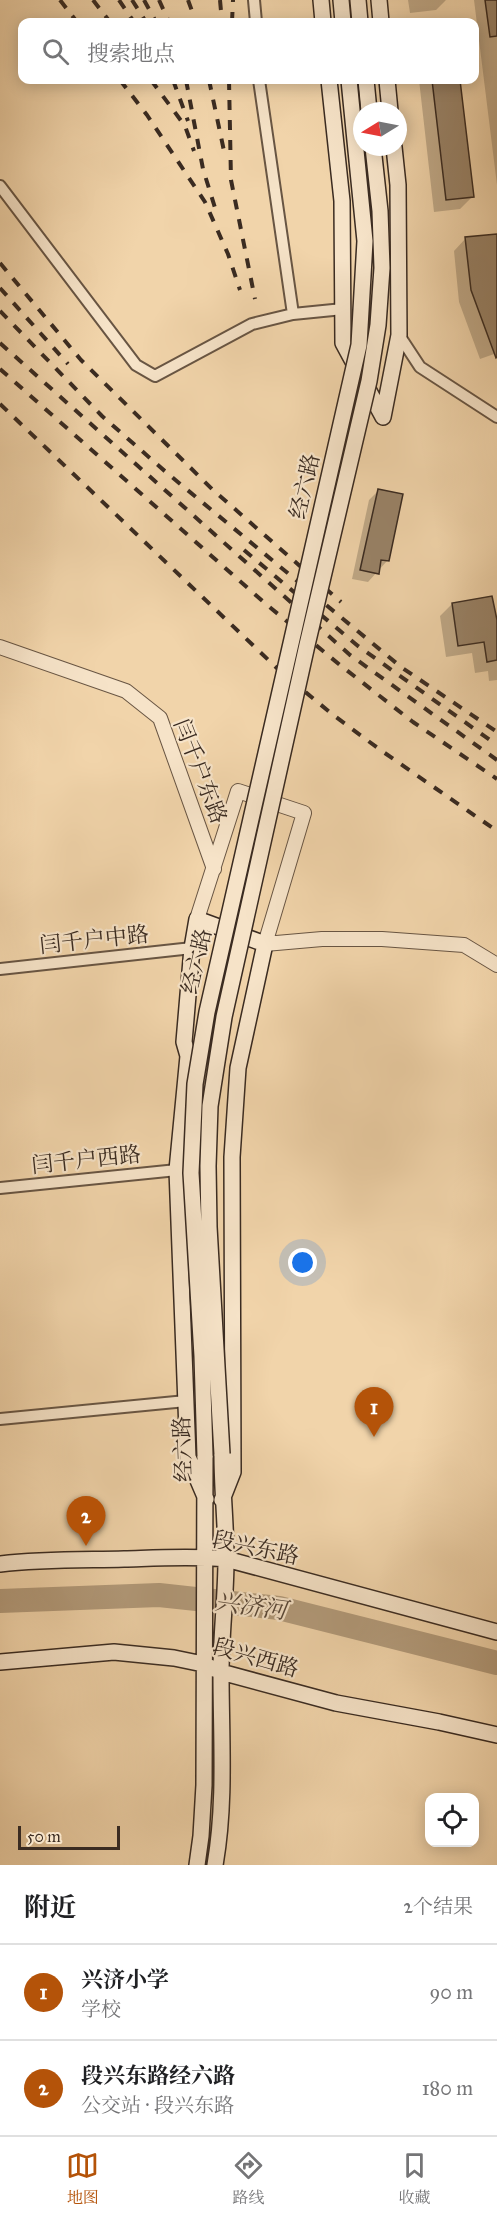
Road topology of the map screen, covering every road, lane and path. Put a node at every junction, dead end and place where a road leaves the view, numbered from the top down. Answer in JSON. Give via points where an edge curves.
{"nodes":[{"id":1,"x":254,"y":0,"type":"edge"},
{"id":2,"x":321,"y":0,"type":"edge"},
{"id":3,"x":341,"y":0,"type":"edge"},
{"id":4,"x":358,"y":0,"type":"edge"},
{"id":5,"x":378,"y":0,"type":"edge"},
{"id":6,"x":256,"y":18,"type":"edge"},
{"id":7,"x":323,"y":18,"type":"edge"},
{"id":8,"x":343,"y":18,"type":"edge"},
{"id":9,"x":360,"y":18,"type":"edge"},
{"id":10,"x":380,"y":18,"type":"edge"},
{"id":11,"x":261,"y":84,"type":"edge"},
{"id":12,"x":329,"y":84,"type":"edge"},
{"id":13,"x":349,"y":84,"type":"edge"},
{"id":14,"x":366,"y":84,"type":"edge"},
{"id":15,"x":387,"y":84,"type":"edge"},
{"id":16,"x":368,"y":102,"type":"edge"},
{"id":17,"x":389,"y":102,"type":"edge"},
{"id":18,"x":374,"y":156,"type":"edge"},
{"id":19,"x":395,"y":156,"type":"edge"},
{"id":20,"x":0,"y":186,"type":"edge"},
{"id":21,"x":343,"y":309,"type":"junction"},
{"id":22,"x":293,"y":314,"type":"junction"},
{"id":23,"x":399,"y":335,"type":"junction"},
{"id":24,"x":497,"y":417,"type":"edge"},
{"id":25,"x":0,"y":647,"type":"edge"},
{"id":26,"x":214,"y":869,"type":"junction"},
{"id":27,"x":197,"y":919,"type":"junction"},
{"id":28,"x":266,"y":944,"type":"junction"},
{"id":29,"x":192,"y":948,"type":"junction"},
{"id":30,"x":497,"y":965,"type":"edge"},
{"id":31,"x":0,"y":969,"type":"edge"},
{"id":32,"x":177,"y":1170,"type":"junction"},
{"id":33,"x":0,"y":1188,"type":"edge"},
{"id":34,"x":186,"y":1401,"type":"junction"},
{"id":35,"x":0,"y":1419,"type":"edge"},
{"id":36,"x":206,"y":1499,"type":"junction"},
{"id":37,"x":222,"y":1500,"type":"junction"},
{"id":38,"x":204,"y":1557,"type":"junction"},
{"id":39,"x":226,"y":1559,"type":"junction"},
{"id":40,"x":0,"y":1564,"type":"edge"},
{"id":41,"x":497,"y":1632,"type":"edge"},
{"id":42,"x":0,"y":1662,"type":"edge"},
{"id":43,"x":203,"y":1664,"type":"junction"},
{"id":44,"x":221,"y":1672,"type":"junction"},
{"id":45,"x":497,"y":1735,"type":"edge"},
{"id":46,"x":197,"y":1865,"type":"edge"},
{"id":47,"x":215,"y":1865,"type":"edge"}],
"edges":[{"from":1,"to":6,"type":"street"},
{"from":2,"to":7,"type":"main road"},
{"from":3,"to":8,"type":"main road"},
{"from":4,"to":9,"type":"main road"},
{"from":5,"to":10,"type":"main road"},
{"from":11,"to":22,"type":"street"},
{"from":12,"to":21,"type":"main road","via":[[342,201]]},
{"from":13,"to":36,"type":"main road","name":"经六路","bridge":true,"via":[[365,242],[359,345],[207,1012],[195,1084],[191,1173]]},
{"from":14,"to":16,"type":"main road"},
{"from":15,"to":17,"type":"main road"},
{"from":18,"to":37,"type":"main road","name":"经六路","bridge":true,"via":[[382,268],[369,381],[224,1017],[210,1106],[209,1227]]},
{"from":19,"to":23,"type":"main road"},
{"from":20,"to":22,"type":"street","via":[[136,365],[154,376],[252,324]]},
{"from":21,"to":22,"type":"street"},
{"from":21,"to":23,"type":"main road","via":[[343,343],[383,417]]},
{"from":23,"to":24,"type":"street","via":[[420,367]]},
{"from":25,"to":26,"type":"street","name":"闫千户东路","via":[[126,691],[160,718]]},
{"from":26,"to":27,"type":"street"},
{"from":26,"to":28,"type":"street","via":[[238,791],[304,813]]},
{"from":27,"to":28,"type":"main road"},
{"from":27,"to":29,"type":"main road"},
{"from":28,"to":30,"type":"street","via":[[382,939],[464,945]]},
{"from":28,"to":37,"type":"main road","via":[[238,1079],[232,1157],[233,1472]]},
{"from":29,"to":31,"type":"street","name":"闫千户中路"},
{"from":29,"to":32,"type":"main road","via":[[184,1042],[188,1056]]},
{"from":32,"to":33,"type":"street","name":"闫千户西路"},
{"from":32,"to":34,"type":"main road"},
{"from":34,"to":35,"type":"street"},
{"from":34,"to":36,"type":"main road","via":[[188,1457]]},
{"from":36,"to":38,"type":"main road","name":"经六路"},
{"from":37,"to":39,"type":"main road","name":"经六路"},
{"from":38,"to":39,"type":"main road","name":"段兴东路"},
{"from":38,"to":40,"type":"main road","name":"段兴东路"},
{"from":38,"to":43,"type":"main road","name":"经六路"},
{"from":39,"to":41,"type":"main road","name":"段兴东路"},
{"from":39,"to":44,"type":"main road","name":"经六路"},
{"from":42,"to":43,"type":"main road","name":"段兴西路","via":[[114,1652]]},
{"from":43,"to":44,"type":"main road","name":"段兴西路"},
{"from":43,"to":46,"type":"main road","name":"经六路","via":[[204,1785]]},
{"from":44,"to":45,"type":"main road","name":"段兴西路","via":[[336,1702]]},
{"from":44,"to":47,"type":"main road","name":"经六路","via":[[223,1762]]}]}
